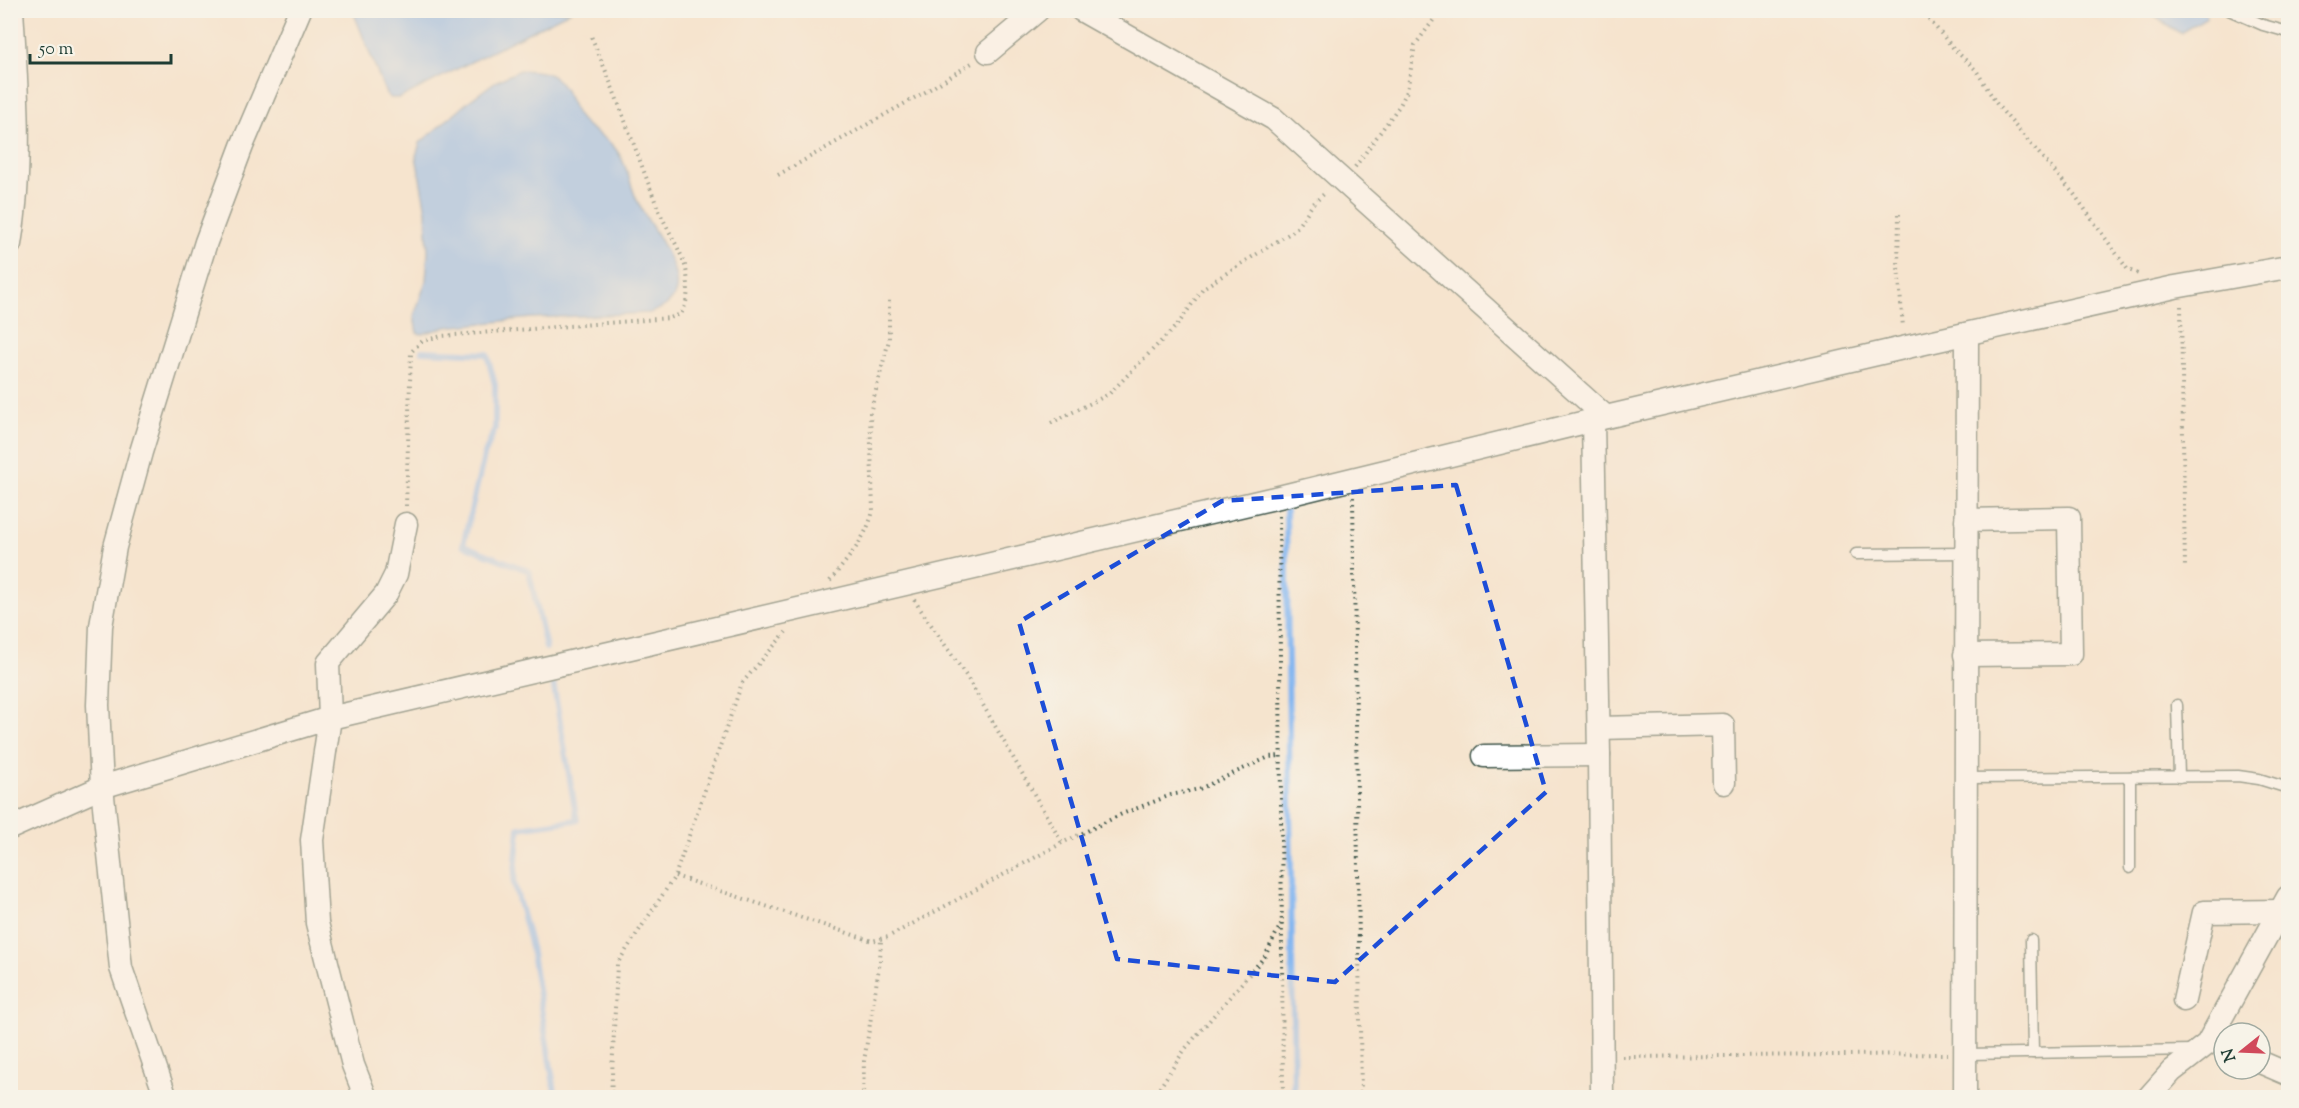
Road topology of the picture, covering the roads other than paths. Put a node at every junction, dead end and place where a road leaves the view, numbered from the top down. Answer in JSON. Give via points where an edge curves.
{"nodes":[{"id":1,"x":12,"y":10,"type":"edge"},
{"id":2,"x":300,"y":10,"type":"edge"},
{"id":3,"x":1038,"y":10,"type":"edge"},
{"id":4,"x":1082,"y":10,"type":"edge"},
{"id":5,"x":2229,"y":10,"type":"edge"},
{"id":6,"x":2289,"y":32,"type":"edge"},
{"id":7,"x":988,"y":52,"type":"road end"},
{"id":8,"x":10,"y":244,"type":"edge"},
{"id":9,"x":2289,"y":267,"type":"edge"},
{"id":10,"x":1967,"y":334,"type":"junction"},
{"id":11,"x":1599,"y":418,"type":"junction"},
{"id":12,"x":1966,"y":520,"type":"junction"},
{"id":13,"x":406,"y":524,"type":"road end"},
{"id":14,"x":1966,"y":553,"type":"junction"},
{"id":15,"x":1856,"y":554,"type":"dead end"},
{"id":16,"x":1965,"y":655,"type":"junction"},
{"id":17,"x":2177,"y":705,"type":"dead end"},
{"id":18,"x":330,"y":718,"type":"junction"},
{"id":19,"x":1599,"y":728,"type":"junction"},
{"id":20,"x":1599,"y":754,"type":"junction"},
{"id":21,"x":1484,"y":756,"type":"dead end"},
{"id":22,"x":2130,"y":777,"type":"junction"},
{"id":23,"x":2179,"y":777,"type":"junction"},
{"id":24,"x":1965,"y":778,"type":"junction"},
{"id":25,"x":1724,"y":783,"type":"dead end"},
{"id":26,"x":102,"y":787,"type":"junction"},
{"id":27,"x":2289,"y":788,"type":"edge"},
{"id":28,"x":10,"y":828,"type":"edge"},
{"id":29,"x":2130,"y":868,"type":"dead end"},
{"id":30,"x":2285,"y":904,"type":"edge"},
{"id":31,"x":2031,"y":940,"type":"dead end"},
{"id":32,"x":2184,"y":1000,"type":"dead end"},
{"id":33,"x":2210,"y":1048,"type":"edge"},
{"id":34,"x":2032,"y":1053,"type":"junction"},
{"id":35,"x":1966,"y":1054,"type":"junction"},
{"id":36,"x":2272,"y":1067,"type":"edge"},
{"id":37,"x":2289,"y":1074,"type":"edge"},
{"id":38,"x":166,"y":1098,"type":"edge"},
{"id":39,"x":366,"y":1098,"type":"edge"},
{"id":40,"x":1602,"y":1098,"type":"edge"},
{"id":41,"x":1965,"y":1098,"type":"edge"},
{"id":42,"x":2148,"y":1098,"type":"edge"}],
"edges":[{"from":1,"to":8,"type":"street","via":[[19,123]]},
{"from":2,"to":26,"type":"street","via":[[206,242],[115,547],[100,637]]},
{"from":3,"to":7,"type":"street"},
{"from":4,"to":11,"type":"street","via":[[1274,119]]},
{"from":5,"to":6,"type":"lane"},
{"from":9,"to":10,"type":"street","via":[[2181,286]]},
{"from":10,"to":11,"type":"street"},
{"from":10,"to":12,"type":"street"},
{"from":11,"to":18,"type":"street","via":[[1279,497]]},
{"from":11,"to":19,"type":"street"},
{"from":12,"to":14,"type":"street"},
{"from":12,"to":16,"type":"street","via":[[2069,518],[2071,654]]},
{"from":13,"to":18,"type":"street","via":[[396,574],[386,594],[328,663]]},
{"from":14,"to":15,"type":"lane"},
{"from":14,"to":16,"type":"street"},
{"from":16,"to":24,"type":"street"},
{"from":17,"to":23,"type":"lane"},
{"from":18,"to":26,"type":"street"},
{"from":18,"to":39,"type":"street","via":[[312,840],[317,923],[353,1065]]},
{"from":19,"to":20,"type":"street"},
{"from":19,"to":25,"type":"street","via":[[1723,725]]},
{"from":20,"to":21,"type":"street"},
{"from":20,"to":40,"type":"street"},
{"from":22,"to":23,"type":"lane"},
{"from":22,"to":24,"type":"lane"},
{"from":22,"to":29,"type":"lane"},
{"from":23,"to":27,"type":"lane","via":[[2238,776]]},
{"from":24,"to":35,"type":"street"},
{"from":26,"to":28,"type":"street"},
{"from":26,"to":38,"type":"street","via":[[121,968]]},
{"from":30,"to":32,"type":"street","via":[[2204,912]]},
{"from":30,"to":33,"type":"street"},
{"from":31,"to":34,"type":"lane"},
{"from":33,"to":34,"type":"lane"},
{"from":33,"to":42,"type":"street","via":[[2172,1071]]},
{"from":34,"to":35,"type":"lane"},
{"from":35,"to":41,"type":"street"},
{"from":36,"to":37,"type":"street"}]}
